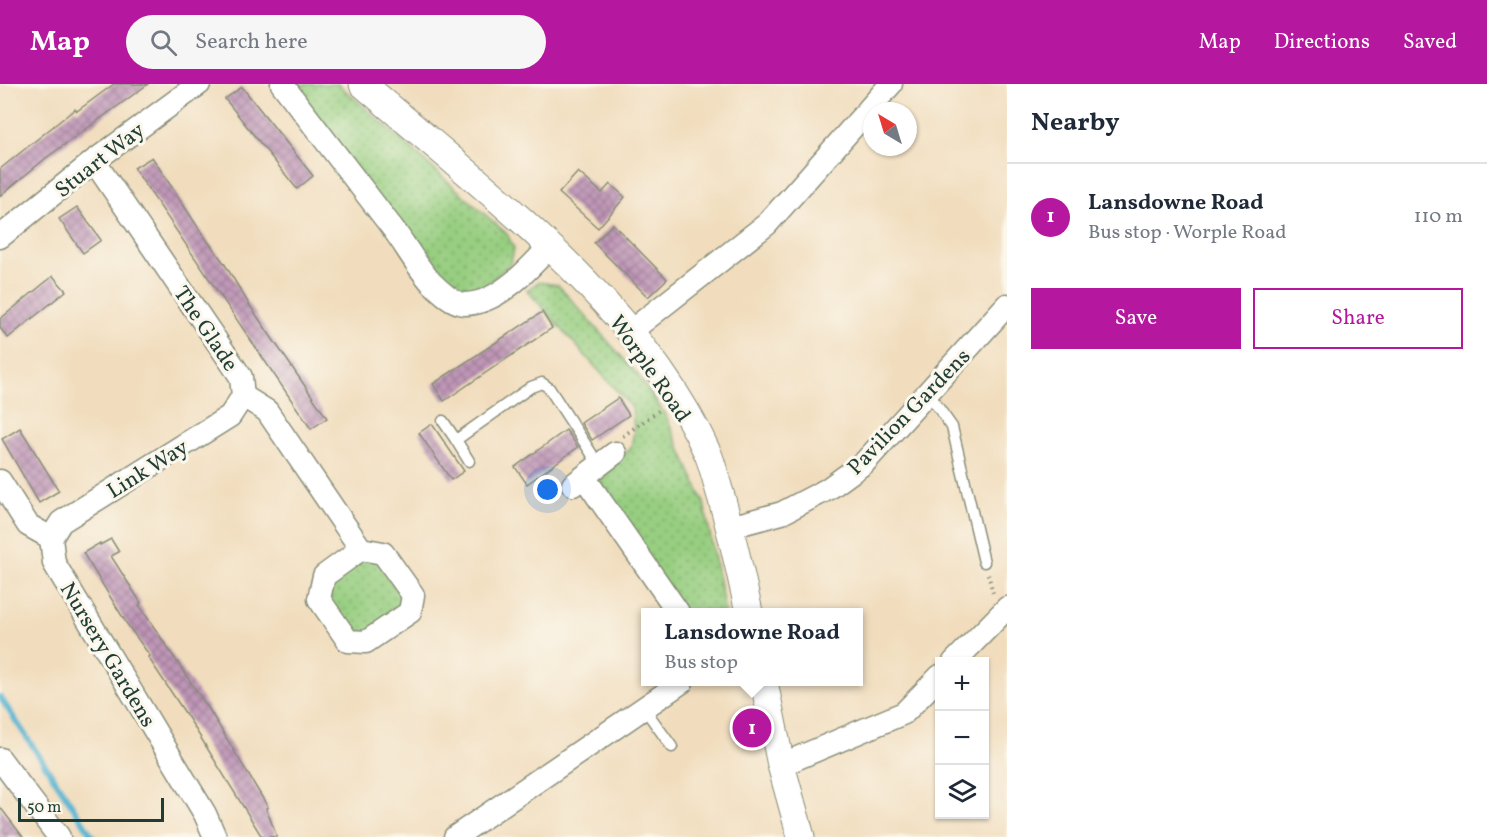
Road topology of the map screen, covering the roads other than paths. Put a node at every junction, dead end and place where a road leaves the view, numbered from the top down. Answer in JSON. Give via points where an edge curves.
{"nodes":[{"id":1,"x":199,"y":84,"type":"edge"},
{"id":2,"x":282,"y":84,"type":"edge"},
{"id":3,"x":363,"y":84,"type":"edge"},
{"id":4,"x":891,"y":84,"type":"edge"},
{"id":5,"x":94,"y":162,"type":"junction"},
{"id":6,"x":0,"y":237,"type":"edge"},
{"id":7,"x":550,"y":246,"type":"junction"},
{"id":8,"x":1007,"y":305,"type":"edge"},
{"id":9,"x":631,"y":332,"type":"junction"},
{"id":10,"x":928,"y":393,"type":"junction"},
{"id":11,"x":243,"y":396,"type":"junction"},
{"id":12,"x":443,"y":421,"type":"dead end"},
{"id":13,"x":456,"y":440,"type":"junction"},
{"id":14,"x":469,"y":461,"type":"dead end"},
{"id":15,"x":593,"y":470,"type":"joint"},
{"id":16,"x":0,"y":481,"type":"edge"},
{"id":17,"x":730,"y":527,"type":"junction"},
{"id":18,"x":51,"y":538,"type":"junction"},
{"id":19,"x":361,"y":549,"type":"junction"},
{"id":20,"x":984,"y":562,"type":"road end"},
{"id":21,"x":676,"y":608,"type":"edge"},
{"id":22,"x":748,"y":608,"type":"edge"},
{"id":23,"x":1007,"y":608,"type":"edge"},
{"id":24,"x":959,"y":657,"type":"edge"},
{"id":25,"x":935,"y":680,"type":"edge"},
{"id":26,"x":675,"y":686,"type":"edge"},
{"id":27,"x":765,"y":686,"type":"edge"},
{"id":28,"x":644,"y":708,"type":"junction"},
{"id":29,"x":672,"y":747,"type":"dead end"},
{"id":30,"x":0,"y":759,"type":"edge"},
{"id":31,"x":781,"y":765,"type":"junction"},
{"id":32,"x":59,"y":837,"type":"edge"},
{"id":33,"x":215,"y":837,"type":"edge"},
{"id":34,"x":455,"y":837,"type":"edge"},
{"id":35,"x":801,"y":837,"type":"edge"}],
"edges":[{"from":1,"to":5,"type":"street","name":"Stuart Way"},
{"from":2,"to":7,"type":"street","via":[[429,280],[446,296],[463,304],[482,301],[507,287]]},
{"from":3,"to":7,"type":"street","name":"Worple Road"},
{"from":4,"to":9,"type":"street","via":[[767,224]]},
{"from":5,"to":6,"type":"street","name":"Stuart Way"},
{"from":5,"to":11,"type":"street","name":"The Glade","via":[[241,377]]},
{"from":7,"to":9,"type":"street","name":"Worple Road"},
{"from":8,"to":10,"type":"street","name":"Pavilion Gardens"},
{"from":9,"to":17,"type":"street","name":"Worple Road","via":[[678,397],[708,456]]},
{"from":10,"to":17,"type":"street","name":"Pavilion Gardens","via":[[864,463],[828,489],[782,513]]},
{"from":10,"to":20,"type":"lane","via":[[952,428]]},
{"from":11,"to":18,"type":"street","name":"Link Way","via":[[230,416],[61,522]]},
{"from":11,"to":19,"type":"street","name":"The Glade","via":[[267,411]]},
{"from":12,"to":13,"type":"lane"},
{"from":13,"to":14,"type":"lane"},
{"from":13,"to":15,"type":"lane","via":[[542,383],[549,388]]},
{"from":15,"to":21,"type":"street"},
{"from":16,"to":18,"type":"street","via":[[28,525]]},
{"from":17,"to":22,"type":"street","name":"Worple Road"},
{"from":18,"to":33,"type":"street","name":"Nursery Gardens","via":[[54,563],[205,814]]},
{"from":19,"to":19,"type":"street","via":[[383,553],[413,595],[410,612],[366,642],[348,641],[319,598],[324,576]]},
{"from":23,"to":24,"type":"street"},
{"from":25,"to":31,"type":"street","via":[[904,713]]},
{"from":26,"to":28,"type":"street"},
{"from":27,"to":31,"type":"street"},
{"from":28,"to":29,"type":"lane"},
{"from":28,"to":34,"type":"street"},
{"from":30,"to":32,"type":"street"},
{"from":31,"to":35,"type":"street"}]}
